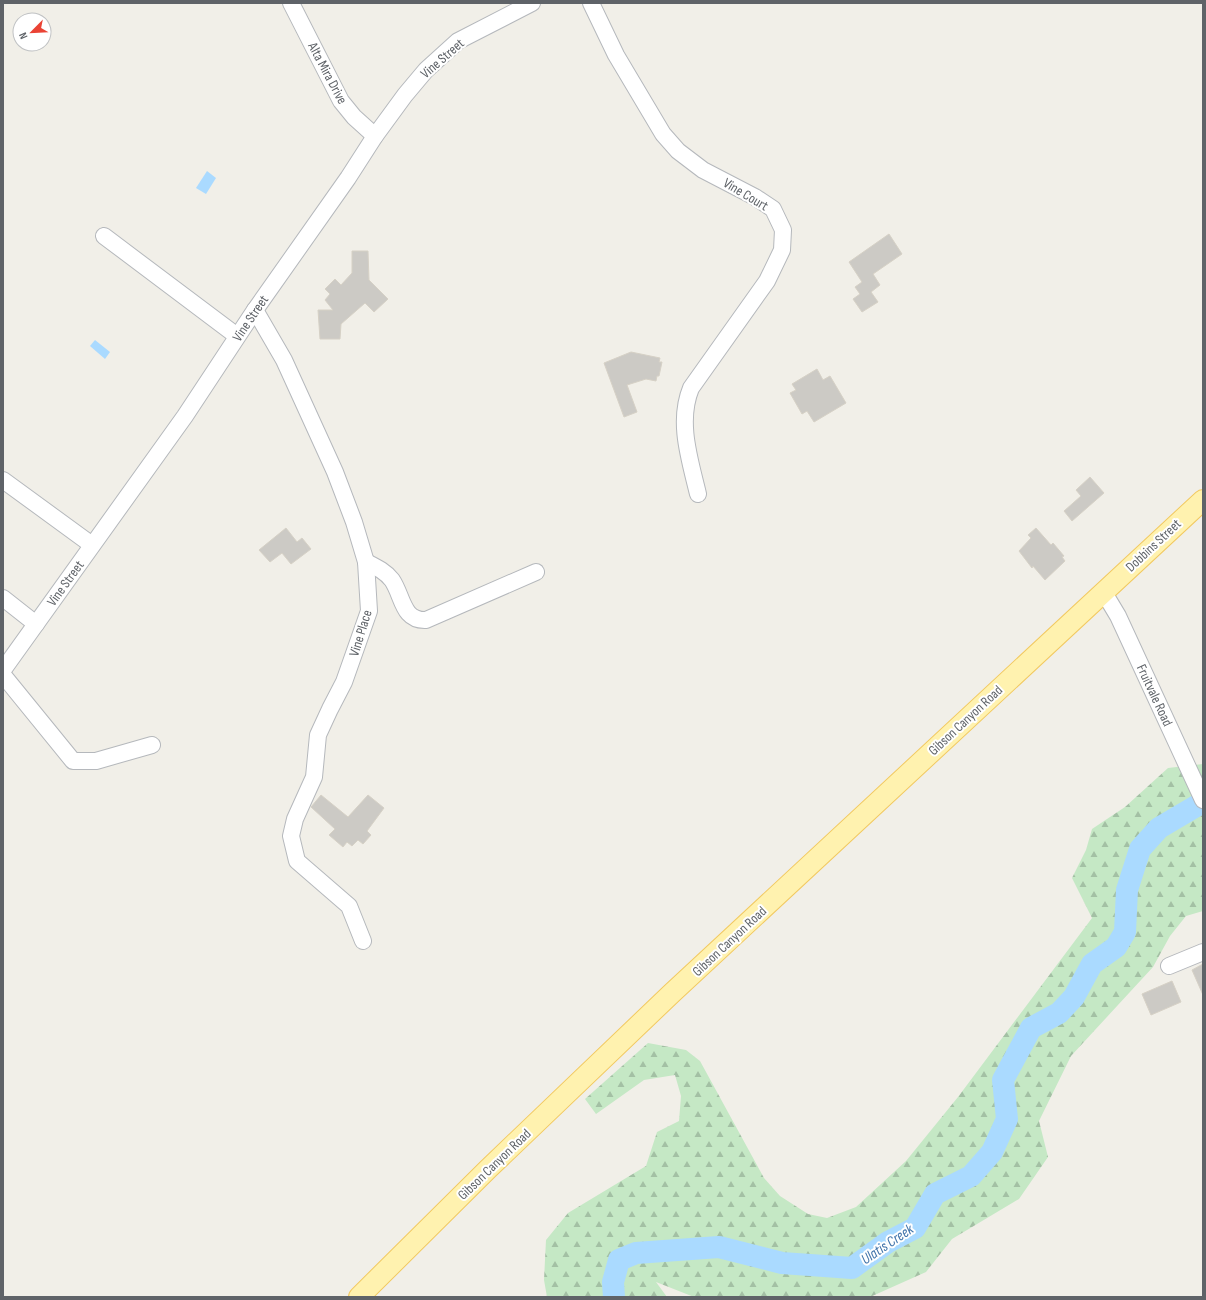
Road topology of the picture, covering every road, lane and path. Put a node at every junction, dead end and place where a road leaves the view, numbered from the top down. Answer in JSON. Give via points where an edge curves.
{"nodes":[{"id":1,"x":291,"y":3,"type":"edge"},
{"id":2,"x":532,"y":3,"type":"edge"},
{"id":3,"x":590,"y":3,"type":"edge"},
{"id":4,"x":375,"y":136,"type":"junction"},
{"id":5,"x":104,"y":236,"type":"dead end"},
{"id":6,"x":255,"y":310,"type":"junction"},
{"id":7,"x":237,"y":336,"type":"junction"},
{"id":8,"x":3,"y":480,"type":"edge"},
{"id":9,"x":698,"y":494,"type":"dead end"},
{"id":10,"x":1203,"y":500,"type":"edge"},
{"id":11,"x":92,"y":545,"type":"junction"},
{"id":12,"x":366,"y":562,"type":"junction"},
{"id":13,"x":536,"y":572,"type":"dead end"},
{"id":14,"x":1104,"y":591,"type":"junction"},
{"id":15,"x":3,"y":598,"type":"edge"},
{"id":16,"x":36,"y":624,"type":"junction"},
{"id":17,"x":3,"y":670,"type":"edge"},
{"id":18,"x":3,"y":675,"type":"edge"},
{"id":19,"x":152,"y":745,"type":"dead end"},
{"id":20,"x":1203,"y":800,"type":"edge"},
{"id":21,"x":363,"y":941,"type":"dead end"},
{"id":22,"x":1203,"y":952,"type":"edge"},
{"id":23,"x":1169,"y":966,"type":"dead end"},
{"id":24,"x":359,"y":1297,"type":"edge"}],
"edges":[{"from":1,"to":4,"type":"street","name":"Alta Mira Drive","via":[[341,101]]},
{"from":2,"to":4,"type":"street","name":"Vine Street","via":[[458,41],[426,70]]},
{"from":3,"to":9,"type":"street","name":"Vine Court","via":[[616,55],[663,134],[678,151],[703,170],[773,209],[783,230],[782,250],[767,281],[691,388],[686,401],[684,423]]},
{"from":4,"to":6,"type":"street","name":"Vine Street"},
{"from":5,"to":7,"type":"street"},
{"from":6,"to":7,"type":"street","name":"Vine Street"},
{"from":6,"to":12,"type":"street","name":"Vine Place","via":[[284,360],[335,472]]},
{"from":7,"to":11,"type":"street","name":"Vine Street","via":[[185,416]]},
{"from":8,"to":11,"type":"street"},
{"from":10,"to":14,"type":"main road","name":"Dobbins Street"},
{"from":11,"to":16,"type":"street","name":"Vine Street"},
{"from":12,"to":13,"type":"street","via":[[383,570],[398,591],[406,613],[421,620]]},
{"from":12,"to":21,"type":"street","name":"Vine Place","via":[[369,612],[344,682],[318,735],[314,777],[294,818],[291,836],[297,861],[349,906]]},
{"from":14,"to":20,"type":"street","name":"Fruitvale Road"},
{"from":14,"to":24,"type":"main road","name":"Gibson Canyon Road","via":[[672,993]]},
{"from":15,"to":16,"type":"street"},
{"from":16,"to":17,"type":"street","name":"Vine Street"},
{"from":18,"to":19,"type":"street","via":[[73,761],[96,761]]},
{"from":22,"to":23,"type":"street"}]}
